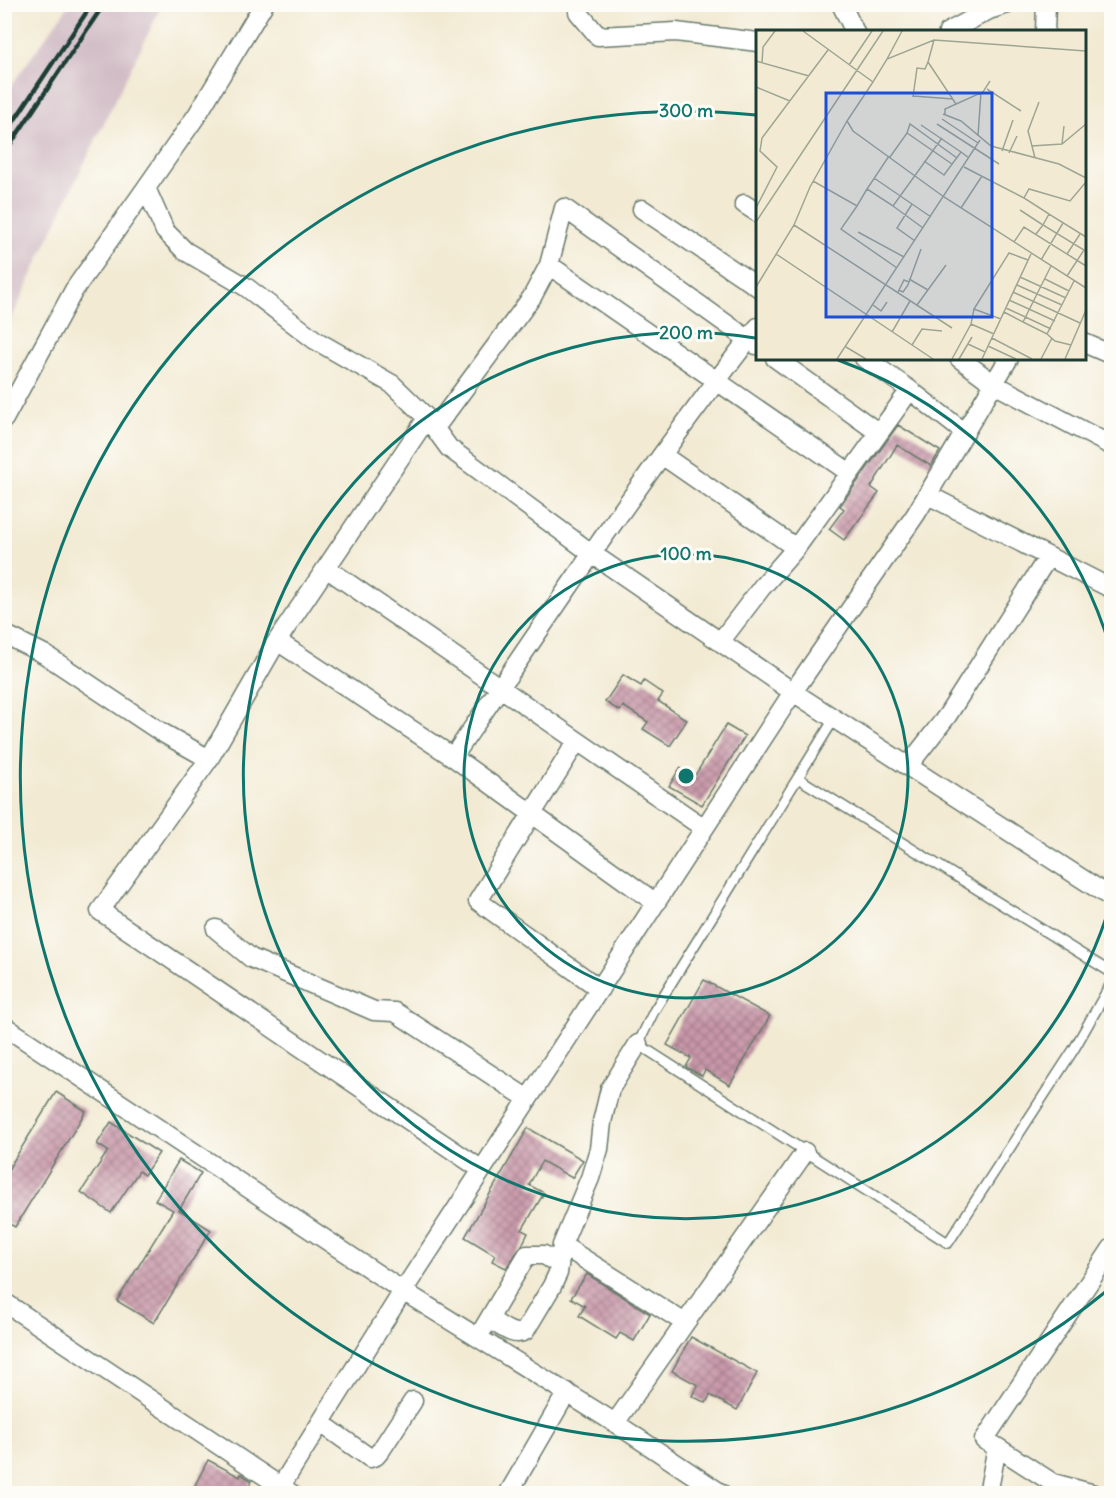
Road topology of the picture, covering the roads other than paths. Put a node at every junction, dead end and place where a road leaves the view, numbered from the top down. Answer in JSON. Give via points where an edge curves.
{"nodes":[{"id":1,"x":264,"y":4,"type":"edge"},
{"id":2,"x":841,"y":4,"type":"edge"},
{"id":3,"x":1008,"y":4,"type":"edge"},
{"id":4,"x":1046,"y":4,"type":"edge"},
{"id":5,"x":584,"y":12,"type":"edge"},
{"id":6,"x":854,"y":30,"type":"edge"},
{"id":7,"x":952,"y":30,"type":"edge"},
{"id":8,"x":1046,"y":30,"type":"edge"},
{"id":9,"x":756,"y":42,"type":"edge"},
{"id":10,"x":146,"y":188,"type":"junction"},
{"id":11,"x":642,"y":209,"type":"dead end"},
{"id":12,"x":549,"y":265,"type":"junction"},
{"id":13,"x":756,"y":286,"type":"edge"},
{"id":14,"x":754,"y":337,"type":"edge"},
{"id":15,"x":1086,"y":344,"type":"edge"},
{"id":16,"x":1112,"y":355,"type":"edge"},
{"id":17,"x":778,"y":360,"type":"edge"},
{"id":18,"x":867,"y":360,"type":"edge"},
{"id":19,"x":962,"y":360,"type":"edge"},
{"id":20,"x":1008,"y":360,"type":"edge"},
{"id":21,"x":716,"y":380,"type":"junction"},
{"id":22,"x":994,"y":384,"type":"junction"},
{"id":23,"x":910,"y":390,"type":"junction"},
{"id":24,"x":4,"y":419,"type":"edge"},
{"id":25,"x":431,"y":423,"type":"junction"},
{"id":26,"x":879,"y":433,"type":"junction"},
{"id":27,"x":964,"y":433,"type":"junction"},
{"id":28,"x":1112,"y":446,"type":"edge"},
{"id":29,"x":662,"y":455,"type":"junction"},
{"id":30,"x":850,"y":473,"type":"junction"},
{"id":31,"x":928,"y":495,"type":"junction"},
{"id":32,"x":796,"y":548,"type":"junction"},
{"id":33,"x":591,"y":553,"type":"junction"},
{"id":34,"x":1048,"y":556,"type":"junction"},
{"id":35,"x":326,"y":568,"type":"junction"},
{"id":36,"x":1112,"y":589,"type":"edge"},
{"id":37,"x":4,"y":634,"type":"edge"},
{"id":38,"x":277,"y":641,"type":"junction"},
{"id":39,"x":720,"y":642,"type":"junction"},
{"id":40,"x":500,"y":688,"type":"junction"},
{"id":41,"x":793,"y":692,"type":"junction"},
{"id":42,"x":834,"y":719,"type":"junction"},
{"id":43,"x":578,"y":741,"type":"junction"},
{"id":44,"x":453,"y":757,"type":"junction"},
{"id":45,"x":209,"y":759,"type":"junction"},
{"id":46,"x":908,"y":766,"type":"junction"},
{"id":47,"x":798,"y":778,"type":"junction"},
{"id":48,"x":532,"y":814,"type":"junction"},
{"id":49,"x":704,"y":828,"type":"junction"},
{"id":50,"x":1112,"y":898,"type":"edge"},
{"id":51,"x":656,"y":903,"type":"junction"},
{"id":52,"x":216,"y":929,"type":"dead end"},
{"id":53,"x":1112,"y":973,"type":"edge"},
{"id":54,"x":1112,"y":982,"type":"edge"},
{"id":55,"x":600,"y":989,"type":"junction"},
{"id":56,"x":4,"y":1026,"type":"edge"},
{"id":57,"x":638,"y":1044,"type":"junction"},
{"id":58,"x":528,"y":1099,"type":"junction"},
{"id":59,"x":805,"y":1152,"type":"junction"},
{"id":60,"x":482,"y":1170,"type":"junction"},
{"id":61,"x":562,"y":1245,"type":"junction"},
{"id":62,"x":1112,"y":1248,"type":"edge"},
{"id":63,"x":559,"y":1264,"type":"junction"},
{"id":64,"x":403,"y":1291,"type":"junction"},
{"id":65,"x":4,"y":1302,"type":"edge"},
{"id":66,"x":489,"y":1319,"type":"junction"},
{"id":67,"x":685,"y":1323,"type":"junction"},
{"id":68,"x":478,"y":1338,"type":"junction"},
{"id":69,"x":567,"y":1392,"type":"junction"},
{"id":70,"x":413,"y":1401,"type":"dead end"},
{"id":71,"x":321,"y":1423,"type":"junction"},
{"id":72,"x":615,"y":1423,"type":"junction"},
{"id":73,"x":997,"y":1447,"type":"junction"},
{"id":74,"x":283,"y":1491,"type":"edge"},
{"id":75,"x":508,"y":1494,"type":"edge"},
{"id":76,"x":722,"y":1494,"type":"edge"},
{"id":77,"x":987,"y":1494,"type":"edge"},
{"id":78,"x":1094,"y":1494,"type":"edge"}],
"edges":[{"from":1,"to":10,"type":"street"},
{"from":2,"to":6,"type":"street"},
{"from":3,"to":7,"type":"street"},
{"from":4,"to":8,"type":"street"},
{"from":5,"to":9,"type":"street","via":[[598,36],[676,32]]},
{"from":10,"to":24,"type":"street","via":[[74,290]]},
{"from":10,"to":25,"type":"street","via":[[165,231],[185,250],[246,287],[315,340],[392,384]]},
{"from":11,"to":13,"type":"street"},
{"from":12,"to":14,"type":"street","via":[[564,208]]},
{"from":12,"to":21,"type":"street"},
{"from":12,"to":25,"type":"street","via":[[532,297]]},
{"from":14,"to":21,"type":"street"},
{"from":15,"to":16,"type":"street"},
{"from":17,"to":26,"type":"street"},
{"from":18,"to":23,"type":"street"},
{"from":19,"to":22,"type":"street"},
{"from":20,"to":22,"type":"street"},
{"from":21,"to":29,"type":"street"},
{"from":21,"to":30,"type":"street"},
{"from":22,"to":27,"type":"street"},
{"from":22,"to":28,"type":"street"},
{"from":23,"to":26,"type":"street"},
{"from":23,"to":27,"type":"street"},
{"from":25,"to":33,"type":"street","via":[[449,448]]},
{"from":25,"to":35,"type":"street"},
{"from":26,"to":30,"type":"street"},
{"from":27,"to":31,"type":"street"},
{"from":29,"to":32,"type":"street"},
{"from":29,"to":33,"type":"street"},
{"from":30,"to":32,"type":"street"},
{"from":31,"to":34,"type":"street"},
{"from":31,"to":41,"type":"street"},
{"from":32,"to":39,"type":"street"},
{"from":33,"to":39,"type":"street"},
{"from":33,"to":40,"type":"street"},
{"from":34,"to":36,"type":"street"},
{"from":34,"to":46,"type":"street","via":[[947,716]]},
{"from":35,"to":38,"type":"street"},
{"from":35,"to":40,"type":"street"},
{"from":37,"to":45,"type":"street","via":[[44,654]]},
{"from":38,"to":44,"type":"street"},
{"from":38,"to":45,"type":"street"},
{"from":39,"to":41,"type":"street"},
{"from":40,"to":43,"type":"street"},
{"from":40,"to":44,"type":"street"},
{"from":41,"to":42,"type":"street"},
{"from":41,"to":49,"type":"street"},
{"from":42,"to":46,"type":"street"},
{"from":42,"to":47,"type":"lane"},
{"from":43,"to":48,"type":"street"},
{"from":43,"to":49,"type":"street"},
{"from":44,"to":48,"type":"street"},
{"from":45,"to":60,"type":"street","via":[[100,911]]},
{"from":46,"to":50,"type":"street"},
{"from":47,"to":53,"type":"lane"},
{"from":47,"to":57,"type":"lane","via":[[654,1011]]},
{"from":48,"to":51,"type":"street"},
{"from":48,"to":55,"type":"street","via":[[478,901]]},
{"from":49,"to":51,"type":"street"},
{"from":51,"to":55,"type":"street"},
{"from":52,"to":58,"type":"street","via":[[251,958],[374,1011],[395,1012]]},
{"from":54,"to":59,"type":"lane","via":[[1074,1049],[948,1243]]},
{"from":55,"to":58,"type":"street"},
{"from":56,"to":64,"type":"street"},
{"from":57,"to":59,"type":"lane"},
{"from":57,"to":61,"type":"street","via":[[610,1089],[599,1149]]},
{"from":58,"to":60,"type":"street"},
{"from":59,"to":67,"type":"street"},
{"from":60,"to":64,"type":"street"},
{"from":61,"to":63,"type":"street"},
{"from":61,"to":67,"type":"street"},
{"from":62,"to":73,"type":"street","via":[[984,1440]]},
{"from":63,"to":66,"type":"street","via":[[544,1255],[527,1255]]},
{"from":63,"to":66,"type":"street","via":[[552,1286],[525,1331],[514,1333]]},
{"from":64,"to":68,"type":"street"},
{"from":64,"to":71,"type":"street"},
{"from":65,"to":74,"type":"street"},
{"from":66,"to":68,"type":"street"},
{"from":67,"to":72,"type":"street"},
{"from":68,"to":69,"type":"street"},
{"from":69,"to":72,"type":"street"},
{"from":69,"to":75,"type":"street"},
{"from":70,"to":71,"type":"street","via":[[381,1450],[370,1458]]},
{"from":71,"to":74,"type":"street"},
{"from":72,"to":76,"type":"street"},
{"from":73,"to":77,"type":"street"},
{"from":73,"to":78,"type":"street","via":[[1053,1484]]}]}
